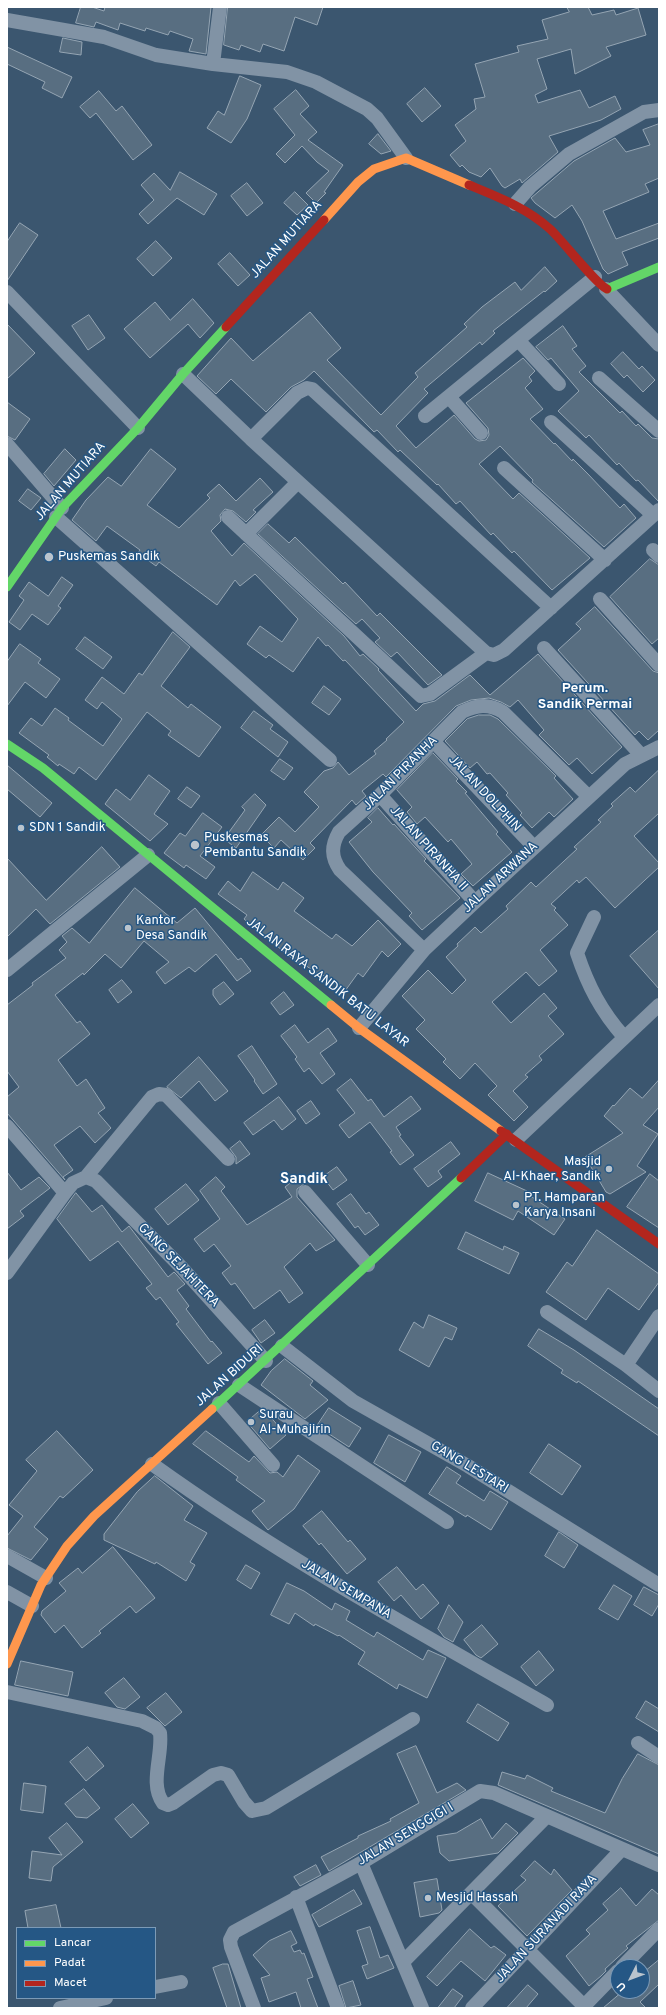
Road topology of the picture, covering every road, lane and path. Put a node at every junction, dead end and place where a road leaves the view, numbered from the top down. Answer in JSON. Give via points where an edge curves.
{"nodes":[{"id":1,"x":220,"y":7,"type":"edge"},
{"id":2,"x":7,"y":20,"type":"edge"},
{"id":3,"x":212,"y":64,"type":"junction"},
{"id":4,"x":659,"y":110,"type":"edge"},
{"id":5,"x":406,"y":158,"type":"junction"},
{"id":6,"x":515,"y":204,"type":"junction"},
{"id":7,"x":659,"y":267,"type":"edge"},
{"id":8,"x":595,"y":277,"type":"junction"},
{"id":9,"x":606,"y":289,"type":"junction"},
{"id":10,"x":7,"y":292,"type":"edge"},
{"id":11,"x":518,"y":340,"type":"junction"},
{"id":12,"x":659,"y":345,"type":"edge"},
{"id":13,"x":183,"y":374,"type":"junction"},
{"id":14,"x":599,"y":378,"type":"dead end"},
{"id":15,"x":559,"y":384,"type":"dead end"},
{"id":16,"x":449,"y":397,"type":"junction"},
{"id":17,"x":425,"y":416,"type":"dead end"},
{"id":18,"x":551,"y":422,"type":"dead end"},
{"id":19,"x":138,"y":428,"type":"junction"},
{"id":20,"x":659,"y":431,"type":"edge"},
{"id":21,"x":481,"y":433,"type":"dead end"},
{"id":22,"x":251,"y":440,"type":"junction"},
{"id":23,"x":7,"y":444,"type":"edge"},
{"id":24,"x":504,"y":468,"type":"dead end"},
{"id":25,"x":298,"y":482,"type":"junction"},
{"id":26,"x":59,"y":513,"type":"junction"},
{"id":27,"x":656,"y":513,"type":"edge"},
{"id":28,"x":228,"y":517,"type":"dead end"},
{"id":29,"x":246,"y":534,"type":"junction"},
{"id":30,"x":605,"y":560,"type":"junction"},
{"id":31,"x":7,"y":587,"type":"edge"},
{"id":32,"x":600,"y":599,"type":"dead end"},
{"id":33,"x":551,"y":608,"type":"junction"},
{"id":34,"x":544,"y":648,"type":"dead end"},
{"id":35,"x":486,"y":653,"type":"junction"},
{"id":36,"x":659,"y":665,"type":"edge"},
{"id":37,"x":434,"y":742,"type":"junction"},
{"id":38,"x":7,"y":744,"type":"edge"},
{"id":39,"x":659,"y":747,"type":"edge"},
{"id":40,"x":641,"y":755,"type":"junction"},
{"id":41,"x":330,"y":760,"type":"dead end"},
{"id":42,"x":380,"y":795,"type":"junction"},
{"id":43,"x":589,"y":797,"type":"junction"},
{"id":44,"x":534,"y":847,"type":"junction"},
{"id":45,"x":148,"y":855,"type":"junction"},
{"id":46,"x":475,"y":902,"type":"junction"},
{"id":47,"x":594,"y":917,"type":"dead end"},
{"id":48,"x":424,"y":950,"type":"junction"},
{"id":49,"x":7,"y":970,"type":"edge"},
{"id":50,"x":659,"y":1006,"type":"edge"},
{"id":51,"x":359,"y":1028,"type":"junction"},
{"id":52,"x":624,"y":1038,"type":"junction"},
{"id":53,"x":7,"y":1126,"type":"edge"},
{"id":54,"x":512,"y":1137,"type":"junction"},
{"id":55,"x":228,"y":1159,"type":"dead end"},
{"id":56,"x":86,"y":1177,"type":"junction"},
{"id":57,"x":305,"y":1192,"type":"dead end"},
{"id":58,"x":65,"y":1193,"type":"junction"},
{"id":59,"x":659,"y":1244,"type":"edge"},
{"id":60,"x":368,"y":1265,"type":"junction"},
{"id":61,"x":7,"y":1274,"type":"edge"},
{"id":62,"x":547,"y":1312,"type":"dead end"},
{"id":63,"x":659,"y":1316,"type":"edge"},
{"id":64,"x":282,"y":1346,"type":"junction"},
{"id":65,"x":266,"y":1361,"type":"junction"},
{"id":66,"x":626,"y":1365,"type":"junction"},
{"id":67,"x":240,"y":1385,"type":"junction"},
{"id":68,"x":659,"y":1391,"type":"edge"},
{"id":69,"x":219,"y":1403,"type":"junction"},
{"id":70,"x":152,"y":1464,"type":"junction"},
{"id":71,"x":273,"y":1465,"type":"dead end"},
{"id":72,"x":447,"y":1522,"type":"dead end"},
{"id":73,"x":7,"y":1556,"type":"edge"},
{"id":74,"x":46,"y":1578,"type":"junction"},
{"id":75,"x":659,"y":1585,"type":"edge"},
{"id":76,"x":7,"y":1592,"type":"edge"},
{"id":77,"x":32,"y":1606,"type":"junction"},
{"id":78,"x":7,"y":1664,"type":"edge"},
{"id":79,"x":7,"y":1692,"type":"edge"},
{"id":80,"x":547,"y":1706,"type":"dead end"},
{"id":81,"x":413,"y":1719,"type":"dead end"},
{"id":82,"x":638,"y":1743,"type":"dead end"},
{"id":83,"x":659,"y":1757,"type":"edge"},
{"id":84,"x":547,"y":1816,"type":"junction"},
{"id":85,"x":622,"y":1849,"type":"junction"},
{"id":86,"x":361,"y":1863,"type":"junction"},
{"id":87,"x":659,"y":1865,"type":"edge"},
{"id":88,"x":472,"y":1894,"type":"junction"},
{"id":89,"x":296,"y":1897,"type":"junction"},
{"id":90,"x":659,"y":1929,"type":"edge"},
{"id":91,"x":528,"y":1950,"type":"junction"},
{"id":92,"x":630,"y":1959,"type":"edge"},
{"id":93,"x":403,"y":1962,"type":"junction"},
{"id":94,"x":610,"y":1980,"type":"edge"},
{"id":95,"x":181,"y":1982,"type":"dead end"},
{"id":96,"x":156,"y":1988,"type":"edge"},
{"id":97,"x":101,"y":1999,"type":"edge"},
{"id":98,"x":583,"y":2007,"type":"edge"},
{"id":99,"x":60,"y":2008,"type":"edge"},
{"id":100,"x":254,"y":2008,"type":"edge"},
{"id":101,"x":338,"y":2008,"type":"edge"},
{"id":102,"x":422,"y":2008,"type":"edge"},
{"id":103,"x":472,"y":2008,"type":"edge"}],
"edges":[{"from":1,"to":3,"type":"street"},
{"from":2,"to":3,"type":"street","via":[[104,37],[156,55]]},
{"from":3,"to":5,"type":"street","via":[[287,72],[328,88],[367,109],[378,118]]},
{"from":4,"to":6,"type":"street","via":[[644,112],[569,154],[530,187]]},
{"from":5,"to":6,"type":"street"},
{"from":5,"to":13,"type":"street","name":"JALAN MUTIARA","via":[[374,169],[358,182]]},
{"from":6,"to":8,"type":"street","via":[[550,229]]},
{"from":7,"to":9,"type":"street"},
{"from":8,"to":9,"type":"street"},
{"from":8,"to":11,"type":"street"},
{"from":9,"to":12,"type":"street"},
{"from":10,"to":19,"type":"street"},
{"from":11,"to":15,"type":"street"},
{"from":11,"to":16,"type":"street"},
{"from":13,"to":19,"type":"street","name":"JALAN MUTIARA"},
{"from":13,"to":22,"type":"street"},
{"from":14,"to":20,"type":"street"},
{"from":16,"to":17,"type":"street"},
{"from":16,"to":21,"type":"street"},
{"from":18,"to":27,"type":"street"},
{"from":19,"to":26,"type":"street","name":"JALAN MUTIARA"},
{"from":22,"to":25,"type":"street"},
{"from":22,"to":33,"type":"street","via":[[297,393],[307,388],[312,389]]},
{"from":23,"to":26,"type":"street"},
{"from":24,"to":30,"type":"street"},
{"from":25,"to":29,"type":"street"},
{"from":25,"to":35,"type":"street"},
{"from":26,"to":31,"type":"street","name":"JALAN MUTIARA"},
{"from":26,"to":41,"type":"street"},
{"from":27,"to":30,"type":"street"},
{"from":28,"to":29,"type":"street"},
{"from":29,"to":35,"type":"street","via":[[421,696],[430,694]]},
{"from":30,"to":33,"type":"street"},
{"from":32,"to":36,"type":"street"},
{"from":33,"to":35,"type":"street","via":[[504,650],[494,655]]},
{"from":34,"to":40,"type":"street"},
{"from":37,"to":42,"type":"street","name":"JALAN PIRANHA"},
{"from":37,"to":43,"type":"street","name":"JALAN PIRANHA","via":[[455,719],[472,707],[485,705],[497,708]]},
{"from":37,"to":44,"type":"street","name":"JALAN DOLPHIN"},
{"from":38,"to":45,"type":"street","name":"JALAN RAYA SANDIK BATU LAYAR","via":[[42,768]]},
{"from":39,"to":40,"type":"street","name":"JALAN ARWANA"},
{"from":40,"to":43,"type":"street","name":"JALAN ARWANA","via":[[625,764]]},
{"from":42,"to":46,"type":"street","name":"JALAN PIRANHA II"},
{"from":42,"to":48,"type":"street","name":"JALAN PIRANHA","via":[[334,840],[332,854],[340,870]]},
{"from":43,"to":44,"type":"street","name":"JALAN ARWANA"},
{"from":44,"to":46,"type":"street","name":"JALAN ARWANA"},
{"from":45,"to":49,"type":"street"},
{"from":45,"to":51,"type":"street","name":"JALAN RAYA SANDIK BATU LAYAR"},
{"from":46,"to":48,"type":"street","name":"JALAN ARWANA"},
{"from":47,"to":52,"type":"street","via":[[577,953],[586,982],[607,1018]]},
{"from":48,"to":51,"type":"street","name":"JALAN ARWANA"},
{"from":50,"to":52,"type":"street"},
{"from":51,"to":54,"type":"street","name":"JALAN RAYA SANDIK BATU LAYAR"},
{"from":52,"to":54,"type":"street"},
{"from":53,"to":58,"type":"street"},
{"from":54,"to":59,"type":"street","name":"JALAN RAYA SANDIK BATU LAYAR"},
{"from":54,"to":60,"type":"street","name":"JALAN BIDURI"},
{"from":55,"to":56,"type":"street","via":[[166,1095],[159,1094],[152,1097]]},
{"from":56,"to":58,"type":"street","via":[[73,1183]]},
{"from":56,"to":65,"type":"street","name":"GANG SEJAHTERA","via":[[96,1182],[182,1268]]},
{"from":57,"to":60,"type":"street"},
{"from":58,"to":61,"type":"street"},
{"from":60,"to":64,"type":"street","name":"JALAN BIDURI"},
{"from":62,"to":66,"type":"street"},
{"from":63,"to":66,"type":"street"},
{"from":64,"to":65,"type":"street","name":"JALAN BIDURI"},
{"from":64,"to":75,"type":"street","name":"GANG LESTARI","via":[[353,1401],[468,1466]]},
{"from":65,"to":67,"type":"street","name":"JALAN BIDURI"},
{"from":66,"to":68,"type":"street"},
{"from":67,"to":69,"type":"street","name":"JALAN BIDURI"},
{"from":67,"to":72,"type":"street"},
{"from":69,"to":70,"type":"street","name":"JALAN BIDURI"},
{"from":69,"to":71,"type":"street"},
{"from":70,"to":74,"type":"street","name":"JALAN BIDURI","via":[[94,1516],[67,1546]]},
{"from":70,"to":80,"type":"street","name":"JALAN SEMPANA","via":[[253,1534]]},
{"from":73,"to":74,"type":"street"},
{"from":74,"to":77,"type":"street","name":"JALAN BIDURI"},
{"from":76,"to":77,"type":"street"},
{"from":77,"to":78,"type":"street","name":"JALAN BIDURI"},
{"from":79,"to":81,"type":"street","via":[[150,1724],[160,1733],[157,1792],[163,1803],[173,1803],[213,1775],[221,1773],[228,1775],[252,1811],[266,1808]]},
{"from":82,"to":83,"type":"street"},
{"from":84,"to":85,"type":"street","name":"JALAN SENGGIGI I"},
{"from":84,"to":86,"type":"street","name":"JALAN SENGGIGI I","via":[[494,1793],[480,1791]]},
{"from":84,"to":88,"type":"street"},
{"from":85,"to":87,"type":"street","name":"JALAN SENGGIGI I"},
{"from":85,"to":91,"type":"street","name":"JALAN SURANADI RAYA"},
{"from":86,"to":89,"type":"street","name":"JALAN SENGGIGI I"},
{"from":86,"to":93,"type":"street"},
{"from":88,"to":91,"type":"street"},
{"from":88,"to":93,"type":"street"},
{"from":89,"to":100,"type":"street","name":"JALAN SENGGIGI I","via":[[239,1928],[231,1936],[231,1947]]},
{"from":89,"to":101,"type":"street"},
{"from":90,"to":92,"type":"street"},
{"from":91,"to":98,"type":"street"},
{"from":91,"to":103,"type":"street","name":"JALAN SURANADI RAYA"},
{"from":93,"to":102,"type":"street"},
{"from":94,"to":98,"type":"street"},
{"from":95,"to":96,"type":"street"},
{"from":97,"to":99,"type":"street"}]}
